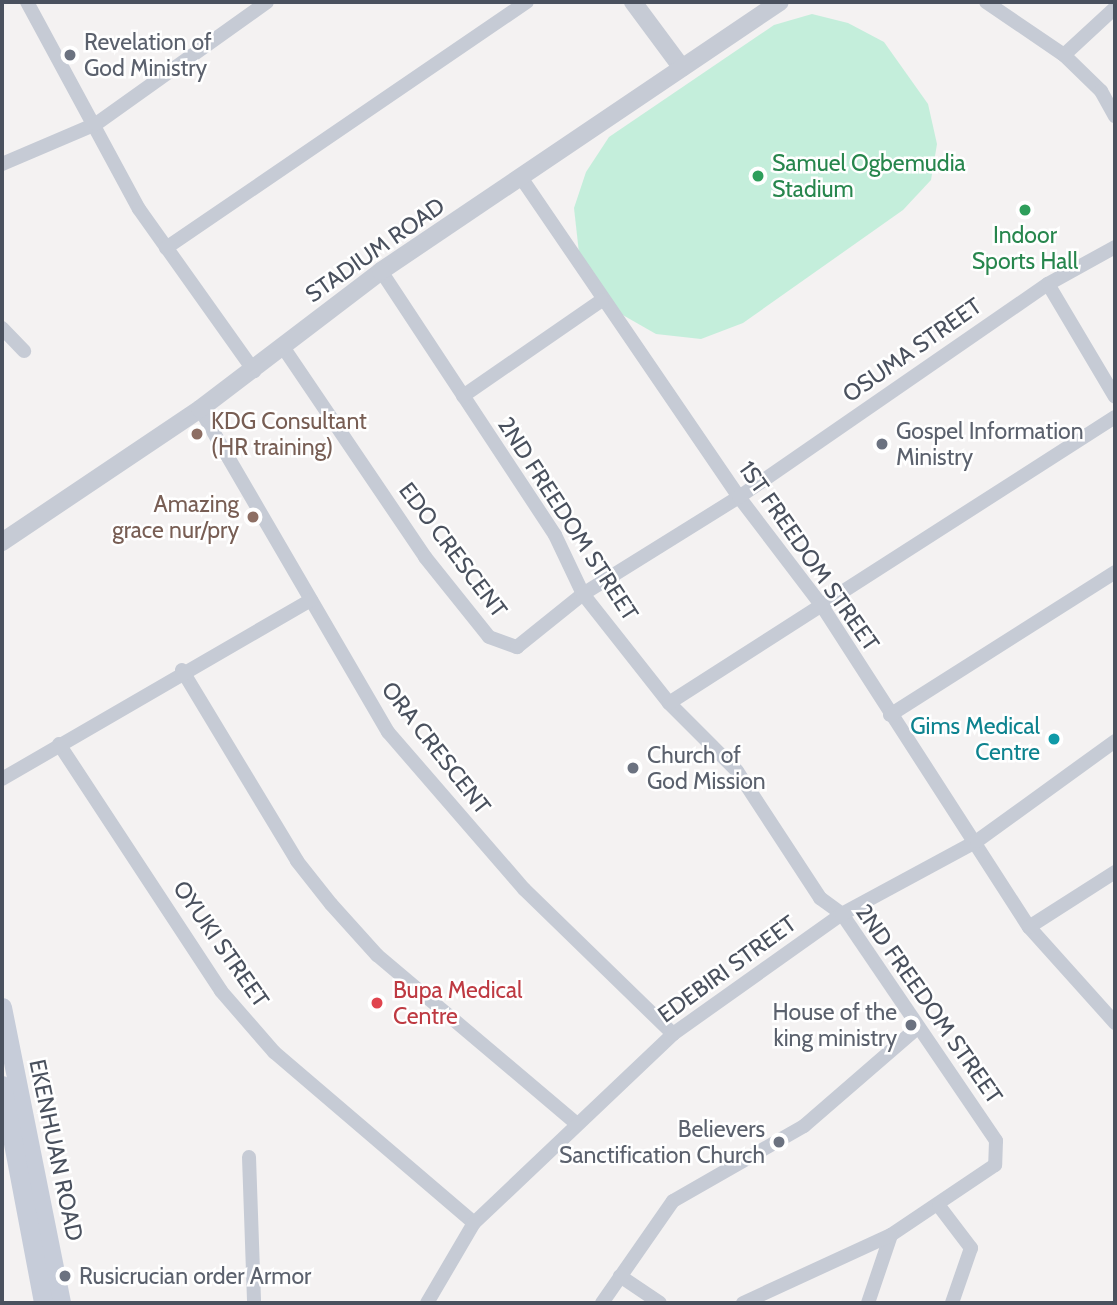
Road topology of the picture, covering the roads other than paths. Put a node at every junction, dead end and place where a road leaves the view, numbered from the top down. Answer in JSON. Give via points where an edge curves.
{"nodes":[{"id":1,"x":27,"y":2,"type":"edge"},
{"id":2,"x":267,"y":2,"type":"edge"},
{"id":3,"x":527,"y":2,"type":"edge"},
{"id":4,"x":633,"y":2,"type":"edge"},
{"id":5,"x":780,"y":2,"type":"edge"},
{"id":6,"x":986,"y":2,"type":"edge"},
{"id":7,"x":1115,"y":8,"type":"edge"},
{"id":8,"x":1064,"y":55,"type":"junction"},
{"id":9,"x":682,"y":68,"type":"junction"},
{"id":10,"x":1115,"y":116,"type":"edge"},
{"id":11,"x":96,"y":124,"type":"junction"},
{"id":12,"x":2,"y":164,"type":"edge"},
{"id":13,"x":522,"y":178,"type":"junction"},
{"id":14,"x":1115,"y":247,"type":"edge"},
{"id":15,"x":166,"y":248,"type":"junction"},
{"id":16,"x":381,"y":271,"type":"junction"},
{"id":17,"x":1048,"y":284,"type":"junction"},
{"id":18,"x":602,"y":300,"type":"junction"},
{"id":19,"x":2,"y":328,"type":"edge"},
{"id":20,"x":283,"y":347,"type":"junction"},
{"id":21,"x":23,"y":351,"type":"dead end"},
{"id":22,"x":254,"y":371,"type":"junction"},
{"id":23,"x":463,"y":396,"type":"junction"},
{"id":24,"x":1115,"y":397,"type":"edge"},
{"id":25,"x":200,"y":409,"type":"junction"},
{"id":26,"x":1115,"y":417,"type":"edge"},
{"id":27,"x":739,"y":497,"type":"junction"},
{"id":28,"x":2,"y":542,"type":"edge"},
{"id":29,"x":1115,"y":572,"type":"edge"},
{"id":30,"x":583,"y":594,"type":"junction"},
{"id":31,"x":311,"y":600,"type":"junction"},
{"id":32,"x":822,"y":606,"type":"junction"},
{"id":33,"x":182,"y":670,"type":"junction"},
{"id":34,"x":670,"y":703,"type":"junction"},
{"id":35,"x":890,"y":715,"type":"junction"},
{"id":36,"x":1115,"y":741,"type":"edge"},
{"id":37,"x":59,"y":744,"type":"junction"},
{"id":38,"x":2,"y":779,"type":"edge"},
{"id":39,"x":977,"y":841,"type":"junction"},
{"id":40,"x":1115,"y":872,"type":"edge"},
{"id":41,"x":842,"y":914,"type":"junction"},
{"id":42,"x":1029,"y":927,"type":"junction"},
{"id":43,"x":2,"y":1007,"type":"edge"},
{"id":44,"x":1115,"y":1023,"type":"edge"},
{"id":45,"x":916,"y":1029,"type":"junction"},
{"id":46,"x":673,"y":1034,"type":"junction"},
{"id":47,"x":2,"y":1085,"type":"edge"},
{"id":48,"x":576,"y":1123,"type":"junction"},
{"id":49,"x":249,"y":1157,"type":"dead end"},
{"id":50,"x":939,"y":1206,"type":"junction"},
{"id":51,"x":474,"y":1223,"type":"junction"},
{"id":52,"x":891,"y":1235,"type":"junction"},
{"id":53,"x":620,"y":1276,"type":"junction"},
{"id":54,"x":43,"y":1303,"type":"edge"},
{"id":55,"x":61,"y":1303,"type":"edge"},
{"id":56,"x":254,"y":1303,"type":"edge"},
{"id":57,"x":427,"y":1303,"type":"edge"},
{"id":58,"x":602,"y":1303,"type":"edge"},
{"id":59,"x":660,"y":1303,"type":"edge"},
{"id":60,"x":743,"y":1303,"type":"edge"},
{"id":61,"x":867,"y":1303,"type":"edge"},
{"id":62,"x":952,"y":1303,"type":"edge"}],
"edges":[{"from":1,"to":11,"type":"street"},
{"from":2,"to":11,"type":"street"},
{"from":3,"to":15,"type":"street"},
{"from":4,"to":9,"type":"street"},
{"from":5,"to":9,"type":"street","name":"STADIUM ROAD"},
{"from":6,"to":8,"type":"street"},
{"from":7,"to":8,"type":"street"},
{"from":8,"to":10,"type":"street","via":[[1101,91]]},
{"from":9,"to":13,"type":"street","name":"STADIUM ROAD"},
{"from":11,"to":12,"type":"street"},
{"from":11,"to":15,"type":"street"},
{"from":13,"to":16,"type":"street","name":"STADIUM ROAD"},
{"from":13,"to":18,"type":"street","name":"1ST FREEDOM STREET"},
{"from":14,"to":17,"type":"street","name":"OSUMA STREET"},
{"from":15,"to":22,"type":"street"},
{"from":16,"to":20,"type":"street","name":"STADIUM ROAD"},
{"from":16,"to":23,"type":"street","name":"2ND FREEDOM STREET"},
{"from":17,"to":24,"type":"street"},
{"from":17,"to":27,"type":"street","name":"OSUMA STREET"},
{"from":18,"to":23,"type":"street"},
{"from":18,"to":27,"type":"street","name":"1ST FREEDOM STREET"},
{"from":19,"to":21,"type":"street"},
{"from":20,"to":22,"type":"street","name":"STADIUM ROAD"},
{"from":20,"to":30,"type":"street","name":"EDO CRESCENT","via":[[425,557],[498,645],[517,647]]},
{"from":22,"to":25,"type":"street","name":"STADIUM ROAD"},
{"from":23,"to":30,"type":"street","name":"2ND FREEDOM STREET","via":[[555,535]]},
{"from":25,"to":28,"type":"street","name":"STADIUM ROAD"},
{"from":25,"to":31,"type":"street","name":"ORA CRESCENT"},
{"from":26,"to":32,"type":"street"},
{"from":27,"to":30,"type":"street","name":"EDO CRESCENT"},
{"from":27,"to":32,"type":"street","name":"1ST FREEDOM STREET"},
{"from":29,"to":35,"type":"street"},
{"from":30,"to":34,"type":"street","name":"2ND FREEDOM STREET"},
{"from":31,"to":33,"type":"street"},
{"from":31,"to":46,"type":"street","name":"ORA CRESCENT","via":[[388,732],[449,808]]},
{"from":32,"to":34,"type":"street"},
{"from":32,"to":35,"type":"street","name":"1ST FREEDOM STREET"},
{"from":33,"to":37,"type":"street"},
{"from":33,"to":48,"type":"street","via":[[297,861],[331,904],[377,955]]},
{"from":34,"to":41,"type":"street","name":"2ND FREEDOM STREET","via":[[710,738],[820,898]]},
{"from":35,"to":39,"type":"street","name":"1ST FREEDOM STREET"},
{"from":36,"to":39,"type":"street","name":"EDEBIRI STREET"},
{"from":37,"to":38,"type":"street"},
{"from":37,"to":51,"type":"street","name":"OYUKI STREET","via":[[221,991],[274,1052]]},
{"from":39,"to":41,"type":"street","name":"EDEBIRI STREET"},
{"from":39,"to":42,"type":"street","name":"1ST FREEDOM STREET"},
{"from":40,"to":42,"type":"street"},
{"from":41,"to":45,"type":"street","name":"2ND FREEDOM STREET"},
{"from":41,"to":46,"type":"street","name":"EDEBIRI STREET"},
{"from":42,"to":44,"type":"street","name":"1ST FREEDOM STREET"},
{"from":43,"to":55,"type":"main road","name":"EKENHUAN ROAD"},
{"from":45,"to":50,"type":"street","name":"2ND FREEDOM STREET","via":[[996,1141],[995,1165]]},
{"from":45,"to":53,"type":"street","via":[[804,1126],[673,1200]]},
{"from":46,"to":48,"type":"street","name":"EDEBIRI STREET"},
{"from":47,"to":54,"type":"main road","name":"EKENHUAN ROAD"},
{"from":48,"to":51,"type":"street","name":"EDEBIRI STREET"},
{"from":49,"to":56,"type":"street"},
{"from":50,"to":52,"type":"street"},
{"from":50,"to":62,"type":"street","via":[[971,1248]]},
{"from":51,"to":57,"type":"street","name":"EDEBIRI STREET"},
{"from":52,"to":60,"type":"street"},
{"from":52,"to":61,"type":"street"},
{"from":53,"to":58,"type":"street"},
{"from":53,"to":59,"type":"street"}]}
